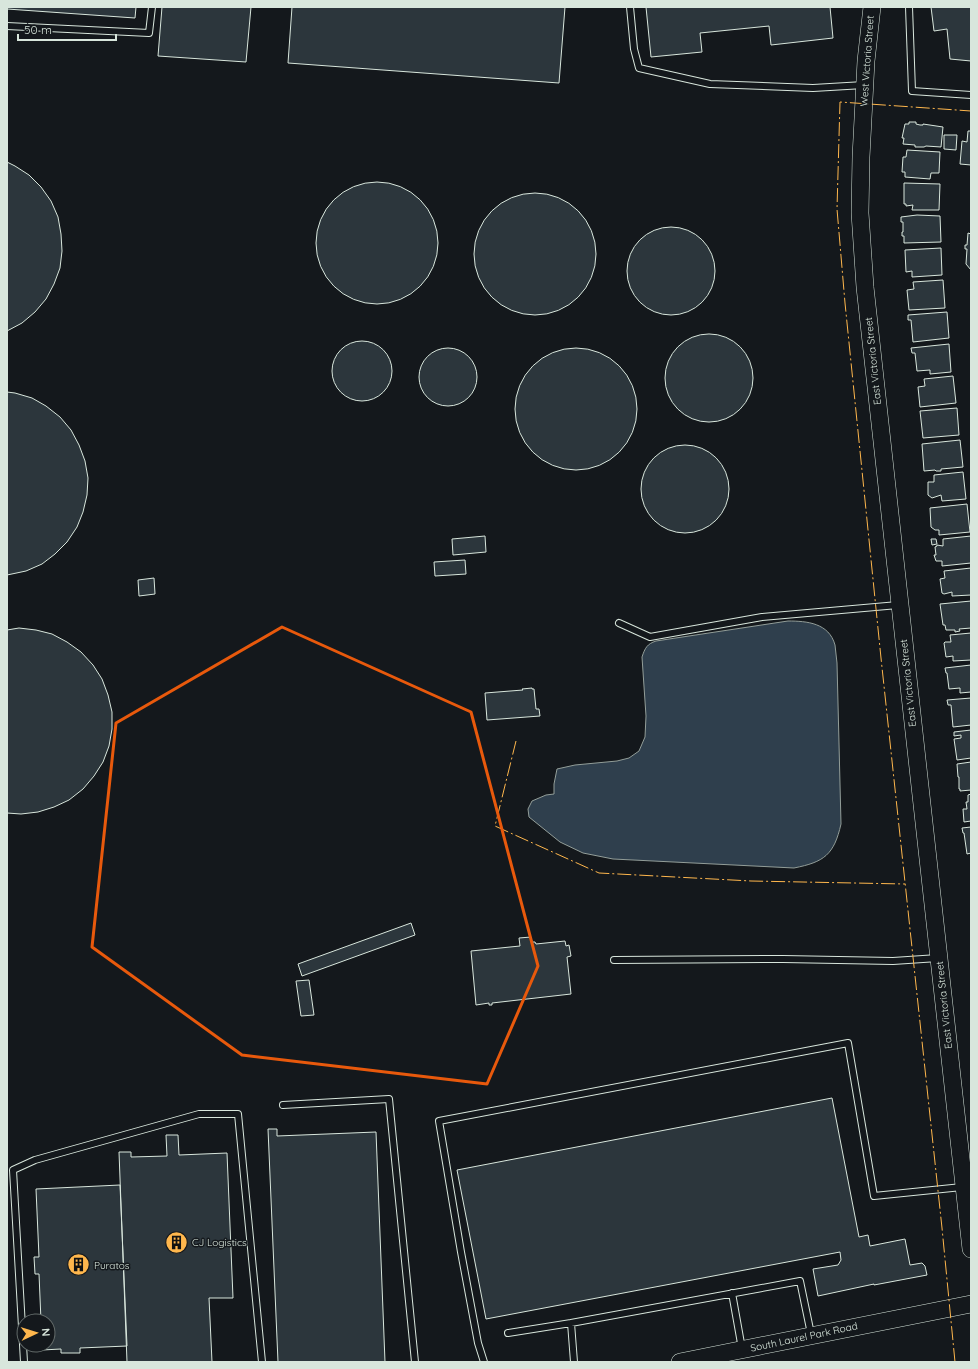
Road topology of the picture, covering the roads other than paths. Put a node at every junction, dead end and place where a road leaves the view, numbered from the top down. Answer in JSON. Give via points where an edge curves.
{"nodes":[{"id":1,"x":152,"y":7,"type":"edge"},
{"id":2,"x":630,"y":7,"type":"edge"},
{"id":3,"x":872,"y":7,"type":"edge"},
{"id":4,"x":908,"y":7,"type":"edge"},
{"id":5,"x":7,"y":26,"type":"edge"},
{"id":6,"x":865,"y":85,"type":"junction"},
{"id":7,"x":971,"y":96,"type":"edge"},
{"id":8,"x":863,"y":115,"type":"joint"},
{"id":9,"x":900,"y":605,"type":"junction"},
{"id":10,"x":619,"y":623,"type":"dead end"},
{"id":11,"x":939,"y":958,"type":"junction"},
{"id":12,"x":614,"y":960,"type":"dead end"},
{"id":13,"x":283,"y":1105,"type":"dead end"},
{"id":14,"x":964,"y":1187,"type":"junction"},
{"id":15,"x":971,"y":1250,"type":"edge"},
{"id":16,"x":732,"y":1293,"type":"junction"},
{"id":17,"x":971,"y":1304,"type":"edge"},
{"id":18,"x":571,"y":1323,"type":"junction"},
{"id":19,"x":508,"y":1333,"type":"dead end"},
{"id":20,"x":812,"y":1335,"type":"junction"},
{"id":21,"x":733,"y":1353,"type":"junction"},
{"id":22,"x":24,"y":1362,"type":"edge"},
{"id":23,"x":262,"y":1362,"type":"edge"},
{"id":24,"x":415,"y":1362,"type":"edge"},
{"id":25,"x":484,"y":1362,"type":"edge"},
{"id":26,"x":574,"y":1362,"type":"edge"},
{"id":27,"x":680,"y":1362,"type":"edge"}],
"edges":[{"from":1,"to":5,"type":"lane","via":[[149,33]]},
{"from":2,"to":6,"type":"lane","via":[[634,49],[639,68],[710,84],[813,88]]},
{"from":3,"to":6,"type":"street","name":"West Victoria Street"},
{"from":4,"to":7,"type":"lane","via":[[912,91]]},
{"from":6,"to":8,"type":"street","name":"West Victoria Street"},
{"from":8,"to":9,"type":"street","name":"East Victoria Street","via":[[860,213],[865,287]]},
{"from":9,"to":10,"type":"lane","via":[[762,617],[650,637]]},
{"from":9,"to":11,"type":"street","name":"East Victoria Street"},
{"from":11,"to":12,"type":"lane","via":[[893,961]]},
{"from":11,"to":14,"type":"street","name":"East Victoria Street"},
{"from":13,"to":24,"type":"lane","via":[[389,1099]]},
{"from":14,"to":15,"type":"street","name":"East Victoria Street"},
{"from":14,"to":25,"type":"lane","via":[[874,1196],[848,1043],[439,1122],[460,1252]]},
{"from":16,"to":18,"type":"lane"},
{"from":16,"to":20,"type":"lane","via":[[800,1281]]},
{"from":16,"to":21,"type":"lane"},
{"from":17,"to":20,"type":"street","name":"South Laurel Park Road"},
{"from":18,"to":19,"type":"lane"},
{"from":18,"to":26,"type":"lane"},
{"from":20,"to":21,"type":"street","name":"South Laurel Park Road"},
{"from":21,"to":27,"type":"street","name":"South Laurel Park Road"},
{"from":22,"to":23,"type":"lane","via":[[13,1170],[35,1160],[199,1114],[238,1114]]}]}
